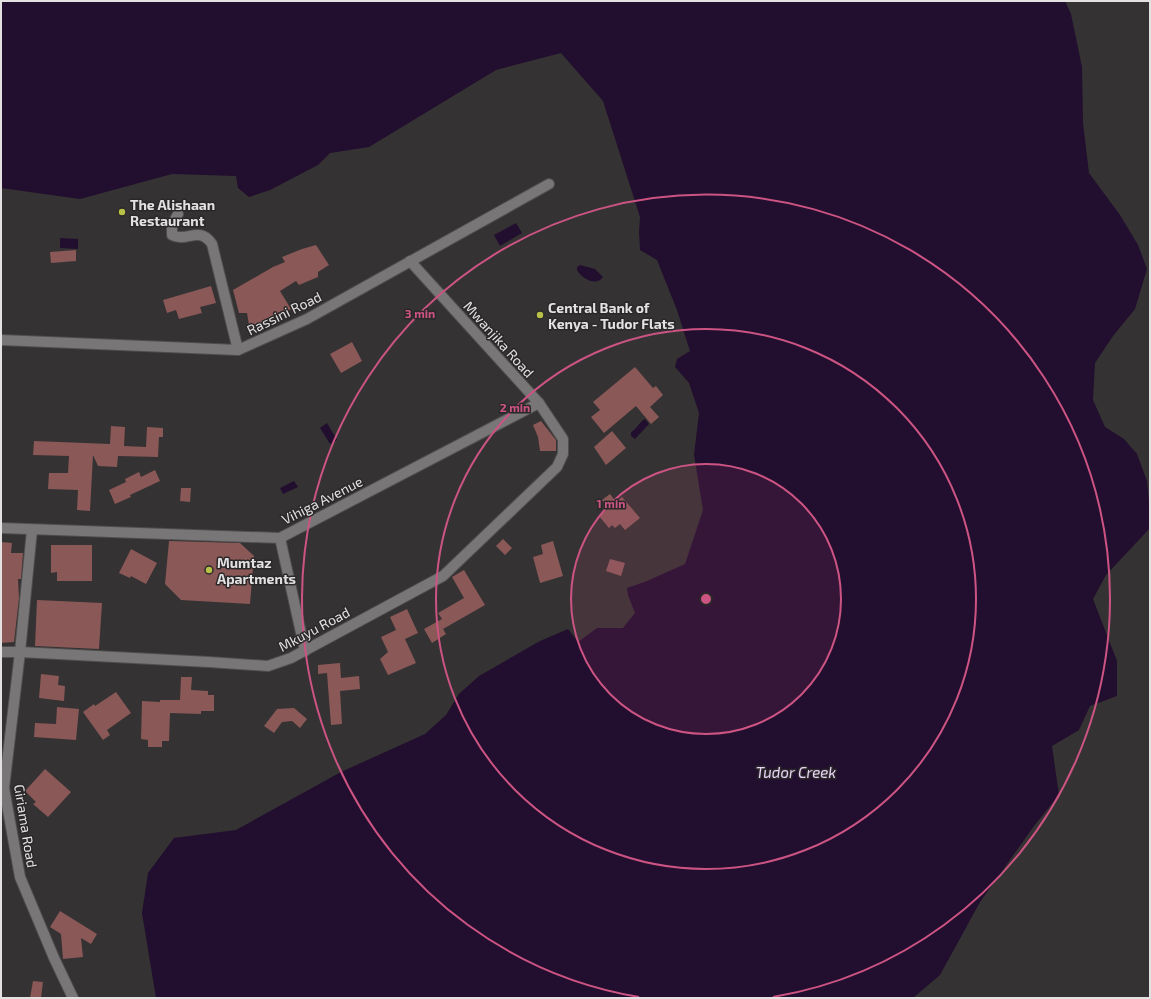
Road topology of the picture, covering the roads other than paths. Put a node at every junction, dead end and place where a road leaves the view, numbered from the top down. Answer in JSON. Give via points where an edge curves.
{"nodes":[{"id":1,"x":549,"y":184,"type":"dead end"},
{"id":2,"x":178,"y":214,"type":"dead end"},
{"id":3,"x":410,"y":261,"type":"junction"},
{"id":4,"x":1,"y":340,"type":"edge"},
{"id":5,"x":238,"y":350,"type":"junction"},
{"id":6,"x":539,"y":402,"type":"junction"},
{"id":7,"x":563,"y":439,"type":"joint"},
{"id":8,"x":1,"y":528,"type":"edge"},
{"id":9,"x":32,"y":530,"type":"junction"},
{"id":10,"x":280,"y":538,"type":"junction"},
{"id":11,"x":305,"y":651,"type":"junction"},
{"id":12,"x":1,"y":652,"type":"edge"},
{"id":13,"x":20,"y":652,"type":"junction"},
{"id":14,"x":73,"y":998,"type":"edge"}],
"edges":[{"from":1,"to":3,"type":"street","name":"Rassini Road"},
{"from":2,"to":5,"type":"street","via":[[172,225],[172,235],[204,235],[212,244]]},
{"from":3,"to":5,"type":"street","name":"Rassini Road","via":[[307,319]]},
{"from":3,"to":6,"type":"street","name":"Mwanjika Road"},
{"from":4,"to":5,"type":"street","name":"Rassini Road"},
{"from":6,"to":7,"type":"street","name":"Mwanjika Road"},
{"from":6,"to":10,"type":"street","name":"Vihiga Avenue"},
{"from":7,"to":11,"type":"street","name":"Mkuyu Road","via":[[563,454],[558,467],[443,576]]},
{"from":8,"to":9,"type":"street","name":"Vihiga Avenue"},
{"from":9,"to":10,"type":"street","name":"Vihiga Avenue"},
{"from":9,"to":13,"type":"street","name":"Giriama Road"},
{"from":10,"to":11,"type":"street"},
{"from":11,"to":13,"type":"street","name":"Mkuyu Road","via":[[268,666]]},
{"from":12,"to":13,"type":"street","name":"Mkuyu Road"},
{"from":13,"to":14,"type":"street","name":"Giriama Road","via":[[4,788],[20,877]]}]}
